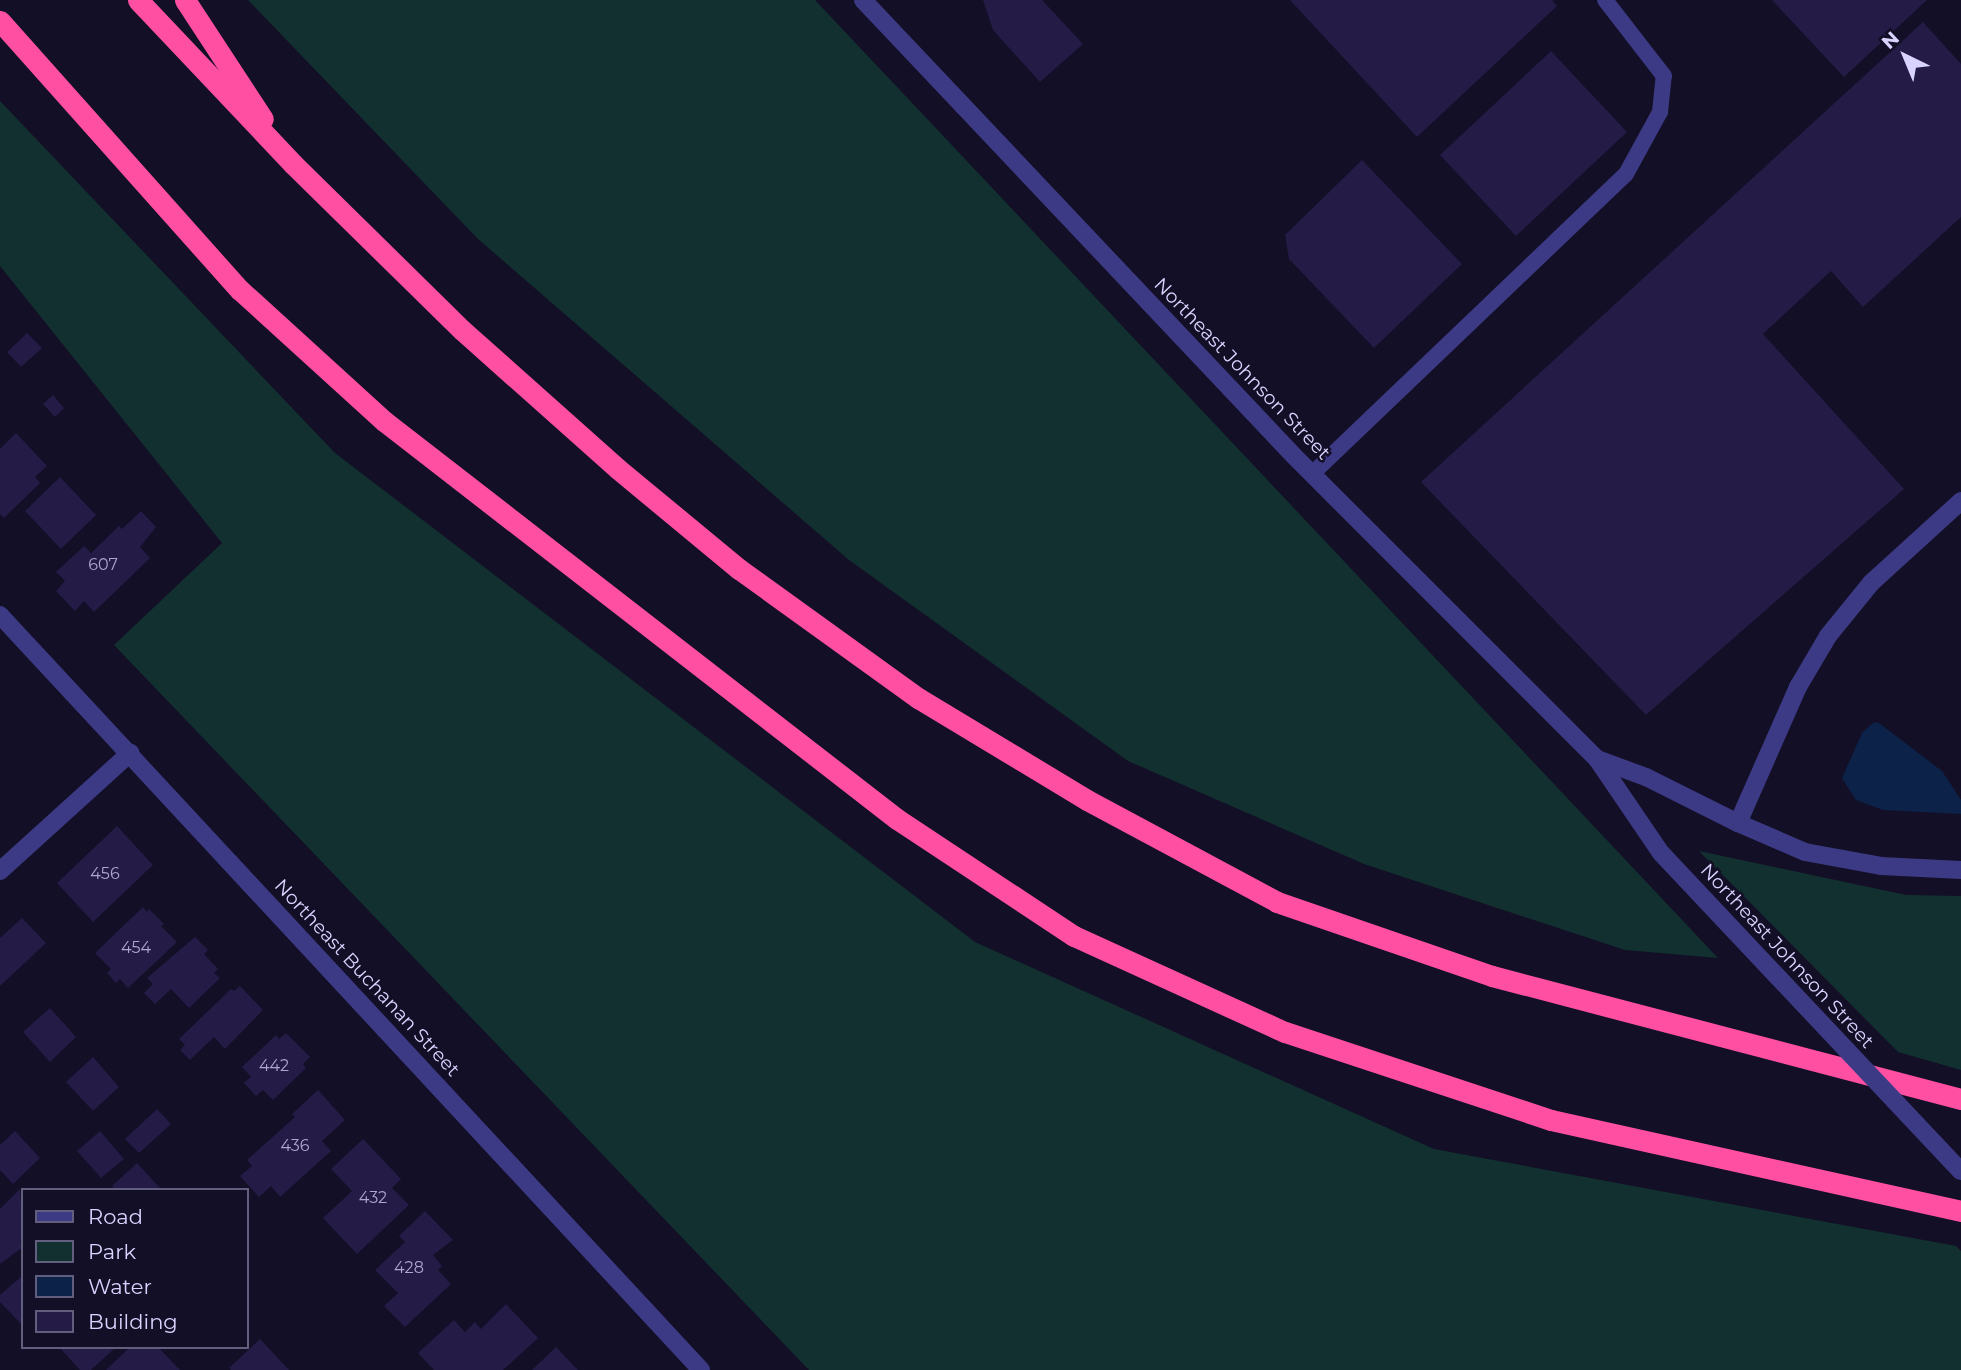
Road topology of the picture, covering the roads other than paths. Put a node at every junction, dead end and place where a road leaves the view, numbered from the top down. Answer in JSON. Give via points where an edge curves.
{"nodes":[{"id":1,"x":138,"y":0,"type":"edge"},
{"id":2,"x":185,"y":0,"type":"edge"},
{"id":3,"x":863,"y":0,"type":"edge"},
{"id":4,"x":1605,"y":0,"type":"edge"},
{"id":5,"x":0,"y":21,"type":"edge"},
{"id":6,"x":293,"y":164,"type":"junction"},
{"id":7,"x":1312,"y":474,"type":"junction"},
{"id":8,"x":1961,"y":500,"type":"edge"},
{"id":9,"x":0,"y":615,"type":"edge"},
{"id":10,"x":130,"y":753,"type":"junction"},
{"id":11,"x":1597,"y":759,"type":"junction"},
{"id":12,"x":1738,"y":823,"type":"junction"},
{"id":13,"x":1961,"y":870,"type":"edge"},
{"id":14,"x":0,"y":871,"type":"edge"},
{"id":15,"x":1961,"y":1099,"type":"edge"},
{"id":16,"x":1961,"y":1171,"type":"edge"},
{"id":17,"x":1961,"y":1211,"type":"edge"},
{"id":18,"x":701,"y":1370,"type":"edge"}],
"edges":[{"from":1,"to":6,"type":"highway"},
{"from":2,"to":6,"type":"highway"},
{"from":3,"to":7,"type":"street","name":"Northeast Johnson Street"},
{"from":4,"to":7,"type":"lane","via":[[1664,76],[1660,112],[1626,174]]},
{"from":5,"to":17,"type":"highway","via":[[240,290],[384,421],[897,819],[1074,936],[1284,1032],[1551,1120]]},
{"from":6,"to":15,"type":"highway","via":[[462,330],[739,569],[918,698],[1087,800],[1277,902],[1492,976]]},
{"from":7,"to":11,"type":"street","name":"Northeast Johnson Street"},
{"from":8,"to":12,"type":"street","via":[[1871,583],[1828,636],[1798,687]]},
{"from":9,"to":10,"type":"street","name":"Northeast Buchanan Street"},
{"from":10,"to":14,"type":"street"},
{"from":10,"to":18,"type":"street","name":"Northeast Buchanan Street"},
{"from":11,"to":12,"type":"street","name":"Northeast Johnson Street","via":[[1646,777]]},
{"from":11,"to":16,"type":"street","name":"Northeast Johnson Street","bridge":true,"via":[[1661,853]]},
{"from":12,"to":13,"type":"street","name":"Northeast Johnson Street","via":[[1805,852],[1881,866]]}]}
